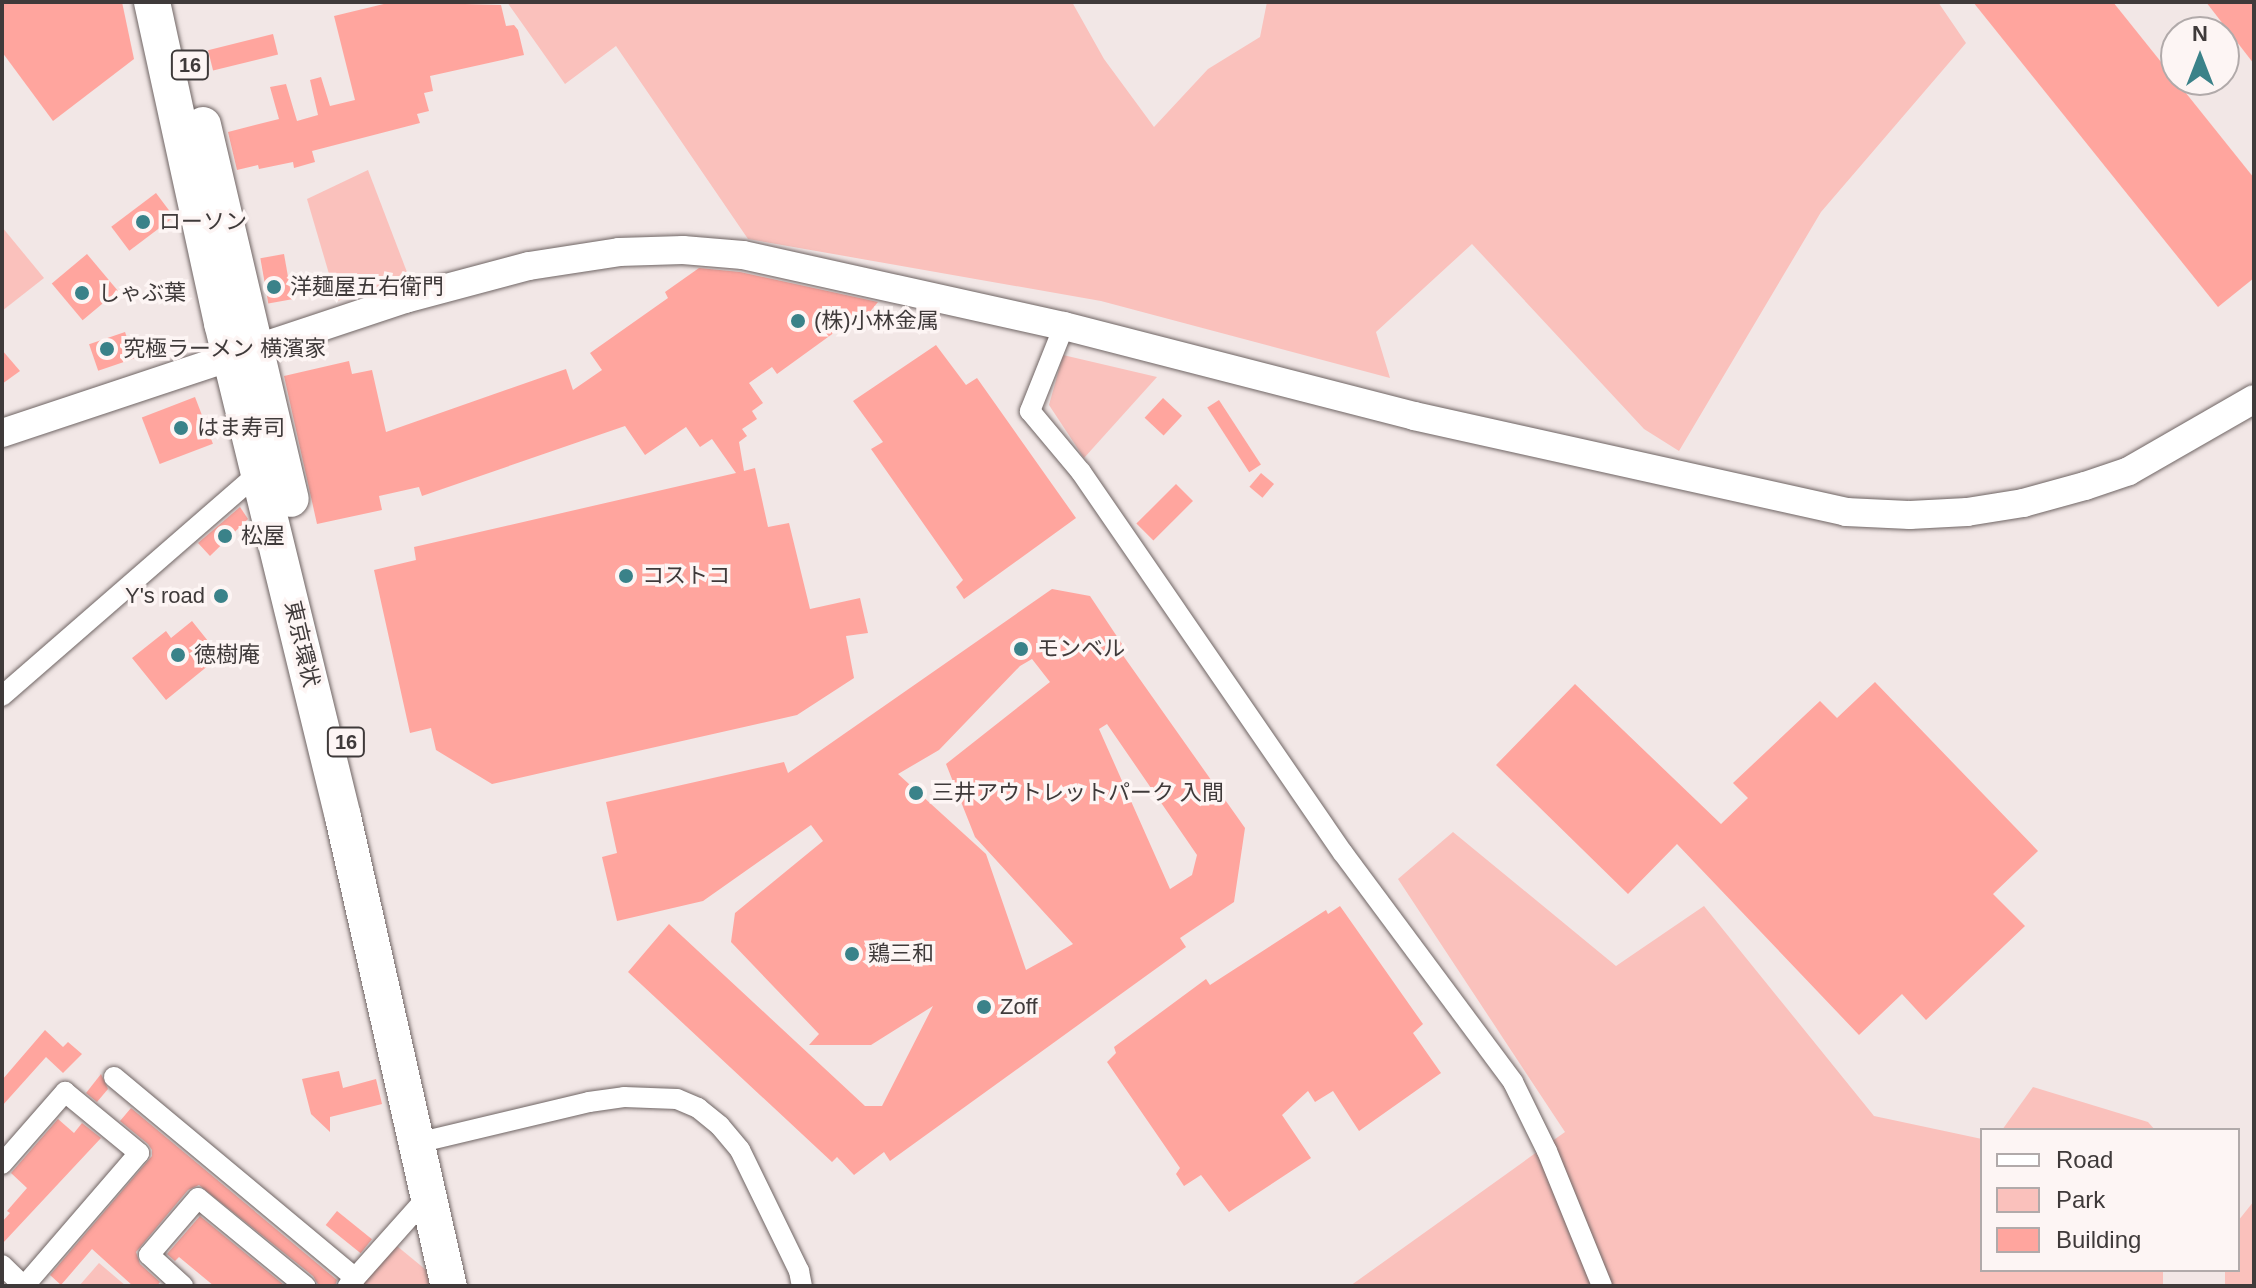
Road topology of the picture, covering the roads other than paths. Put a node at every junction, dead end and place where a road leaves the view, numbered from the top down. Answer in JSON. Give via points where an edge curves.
{"nodes":[{"id":1,"x":152,"y":2,"type":"edge"},
{"id":2,"x":177,"y":2,"type":"edge"},
{"id":3,"x":1064,"y":326,"type":"junction"},
{"id":4,"x":243,"y":350,"type":"junction"},
{"id":5,"x":2254,"y":399,"type":"edge"},
{"id":6,"x":2,"y":433,"type":"edge"},
{"id":7,"x":260,"y":472,"type":"junction"},
{"id":8,"x":2,"y":696,"type":"edge"},
{"id":9,"x":114,"y":1077,"type":"dead end"},
{"id":10,"x":429,"y":1140,"type":"junction"},
{"id":11,"x":2,"y":1164,"type":"edge"},
{"id":12,"x":429,"y":1195,"type":"junction"},
{"id":13,"x":2,"y":1265,"type":"edge"},
{"id":14,"x":352,"y":1282,"type":"edge"},
{"id":15,"x":24,"y":1286,"type":"edge"},
{"id":16,"x":183,"y":1286,"type":"edge"},
{"id":17,"x":305,"y":1286,"type":"edge"},
{"id":18,"x":449,"y":1286,"type":"edge"},
{"id":19,"x":473,"y":1286,"type":"edge"},
{"id":20,"x":802,"y":1286,"type":"edge"},
{"id":21,"x":1602,"y":1286,"type":"edge"}],
"edges":[{"from":1,"to":4,"type":"highway","name":"東京環状","number":"16"},
{"from":2,"to":4,"type":"highway","name":"東京環状","number":"16"},
{"from":3,"to":4,"type":"street","via":[[743,255],[683,250],[619,252],[529,266]]},
{"from":3,"to":5,"type":"street","via":[[1414,416],[1846,512],[1967,512],[2085,486],[2129,471]]},
{"from":3,"to":21,"type":"street","via":[[1030,411],[1081,472],[1335,842],[1513,1082]]},
{"from":4,"to":6,"type":"street"},
{"from":4,"to":7,"type":"highway","name":"東京環状","number":"16"},
{"from":4,"to":10,"type":"highway","name":"東京環状","number":"16","via":[[330,674]]},
{"from":7,"to":8,"type":"street"},
{"from":7,"to":10,"type":"highway","name":"東京環状","number":"16"},
{"from":9,"to":14,"type":"street"},
{"from":10,"to":12,"type":"highway","name":"東京環状","number":"16"},
{"from":10,"to":19,"type":"highway","name":"東京環状","number":"16"},
{"from":10,"to":20,"type":"street","via":[[550,1109],[624,1097],[688,1103],[720,1126],[740,1150]]},
{"from":11,"to":15,"type":"street","via":[[65,1092],[139,1153]]},
{"from":12,"to":14,"type":"street"},
{"from":12,"to":18,"type":"highway","name":"東京環状","number":"16"},
{"from":13,"to":15,"type":"street"},
{"from":16,"to":17,"type":"street","via":[[149,1255],[198,1198]]}]}
